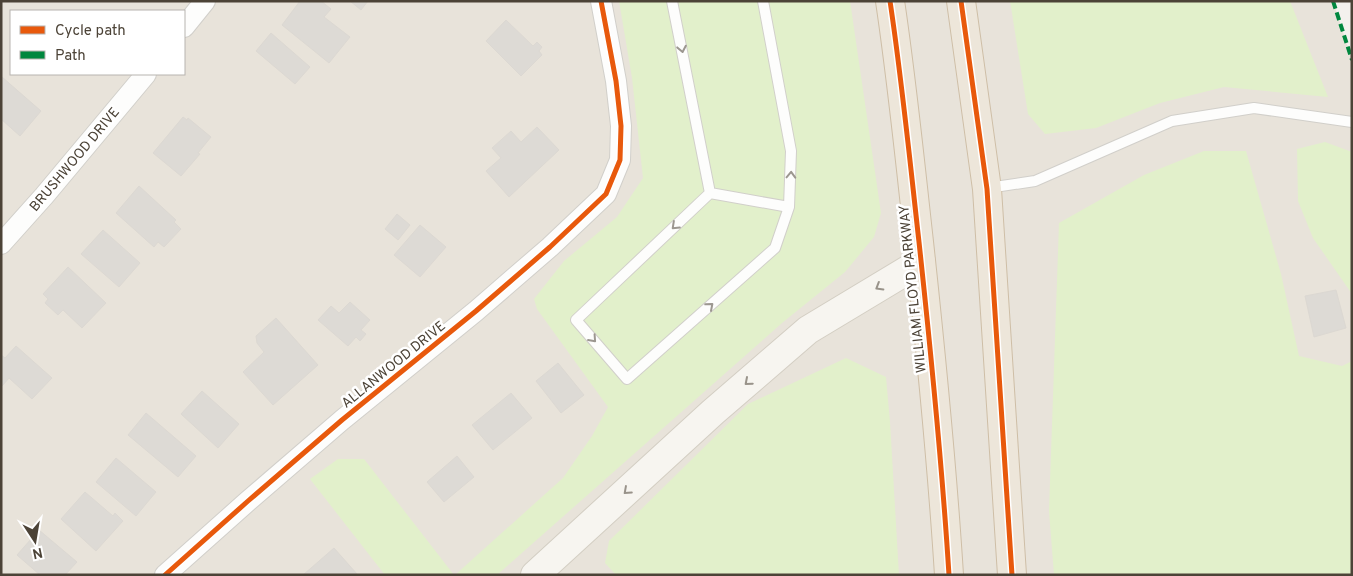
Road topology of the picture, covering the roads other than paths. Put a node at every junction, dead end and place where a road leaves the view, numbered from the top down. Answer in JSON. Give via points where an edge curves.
{"nodes":[{"id":1,"x":205,"y":1,"type":"edge"},
{"id":2,"x":601,"y":1,"type":"edge"},
{"id":3,"x":672,"y":1,"type":"edge"},
{"id":4,"x":763,"y":1,"type":"edge"},
{"id":5,"x":890,"y":1,"type":"edge"},
{"id":6,"x":961,"y":1,"type":"edge"},
{"id":7,"x":185,"y":26,"type":"edge"},
{"id":8,"x":145,"y":75,"type":"edge"},
{"id":9,"x":1352,"y":122,"type":"edge"},
{"id":10,"x":987,"y":189,"type":"junction"},
{"id":11,"x":710,"y":193,"type":"junction"},
{"id":12,"x":789,"y":207,"type":"junction"},
{"id":13,"x":1,"y":244,"type":"edge"},
{"id":14,"x":921,"y":262,"type":"junction"},
{"id":15,"x":165,"y":575,"type":"edge"},
{"id":16,"x":535,"y":575,"type":"edge"},
{"id":17,"x":949,"y":575,"type":"edge"},
{"id":18,"x":1012,"y":575,"type":"edge"}],
"edges":[{"from":1,"to":7,"type":"street"},
{"from":2,"to":15,"type":"street","name":"ALLANWOOD DRIVE","via":[[621,126],[620,160],[606,194],[476,311],[342,420]]},
{"from":3,"to":11,"type":"lane","one_way":true},
{"from":12,"to":4,"type":"lane","one_way":true,"via":[[791,151]]},
{"from":5,"to":14,"type":"highway","name":"WILLIAM FLOYD PARKWAY"},
{"from":6,"to":10,"type":"highway"},
{"from":8,"to":13,"type":"street","name":"BRUSHWOOD DRIVE"},
{"from":9,"to":10,"type":"lane","via":[[1254,108],[1172,121],[1035,181]]},
{"from":10,"to":18,"type":"highway"},
{"from":11,"to":12,"type":"lane"},
{"from":11,"to":12,"type":"lane","one_way":true,"via":[[576,320],[628,379],[775,248]]},
{"from":14,"to":16,"type":"street","one_way":true,"via":[[808,330]]},
{"from":14,"to":17,"type":"highway","name":"WILLIAM FLOYD PARKWAY"}]}
